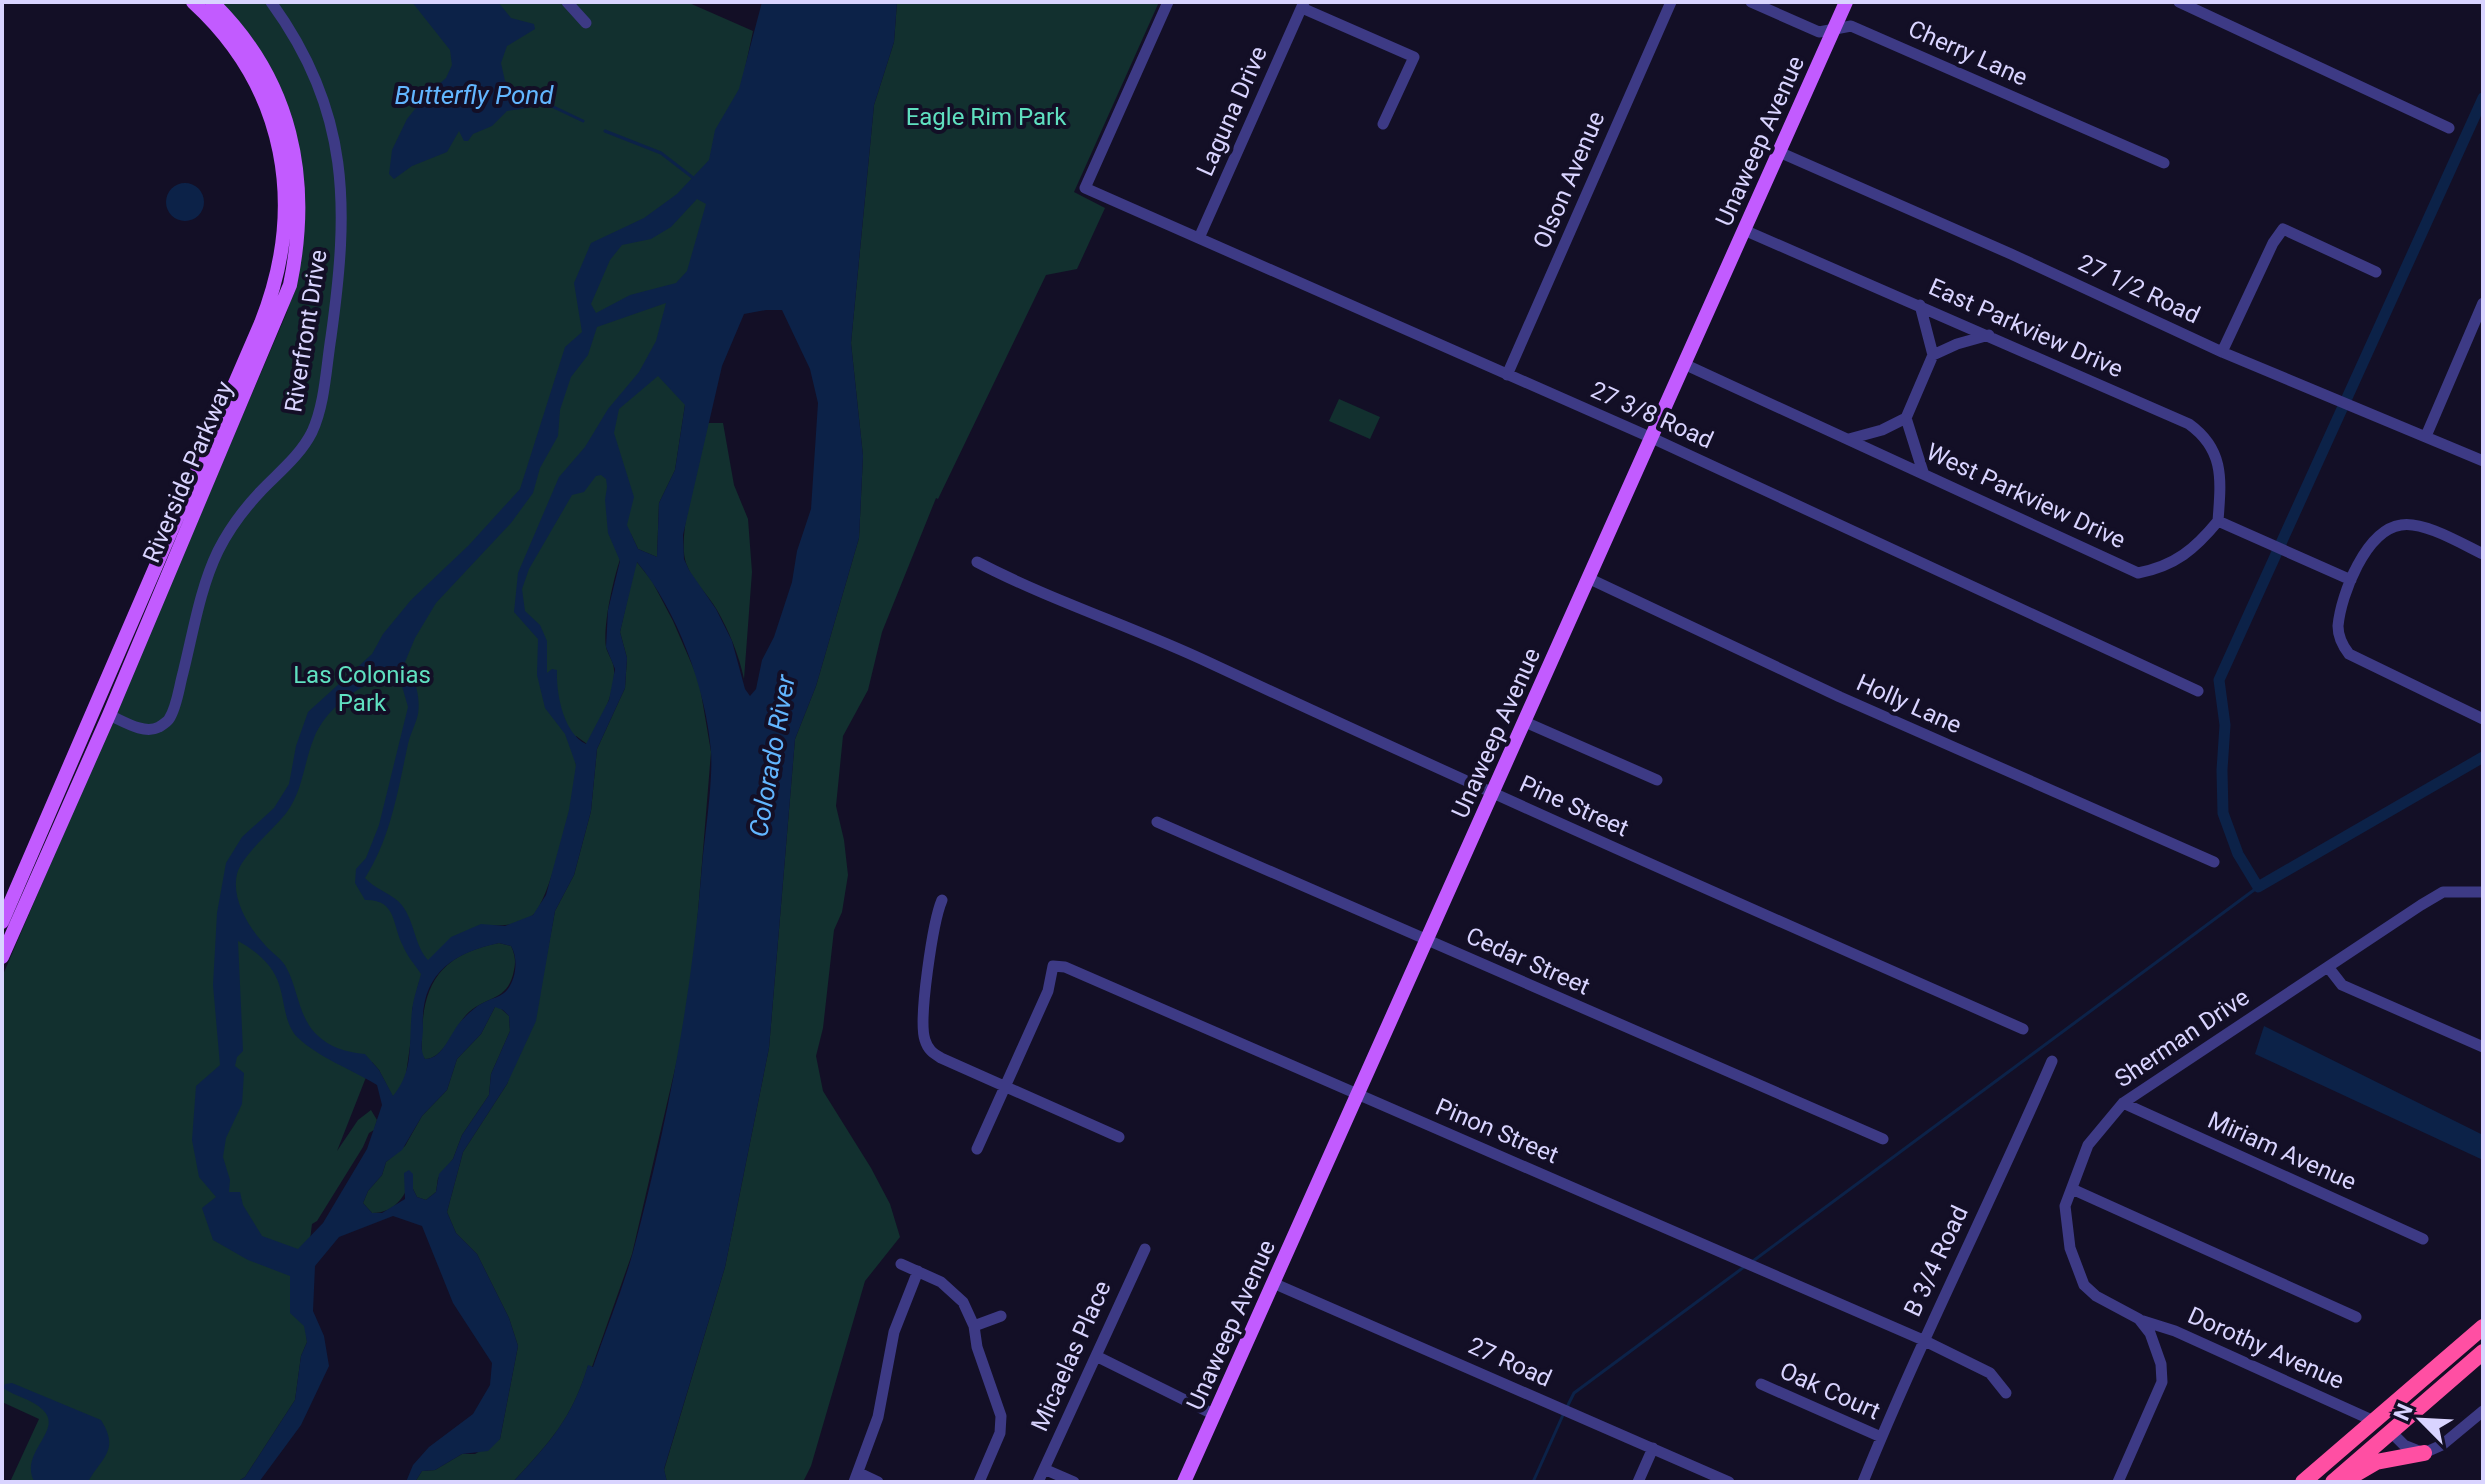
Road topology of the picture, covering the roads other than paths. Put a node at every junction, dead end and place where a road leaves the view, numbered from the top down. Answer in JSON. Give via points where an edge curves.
{"nodes":[{"id":1,"x":193,"y":2,"type":"edge"},
{"id":2,"x":212,"y":2,"type":"edge"},
{"id":3,"x":271,"y":2,"type":"edge"},
{"id":4,"x":567,"y":2,"type":"edge"},
{"id":5,"x":1168,"y":2,"type":"edge"},
{"id":6,"x":1671,"y":2,"type":"edge"},
{"id":7,"x":1751,"y":2,"type":"edge"},
{"id":8,"x":1846,"y":2,"type":"edge"},
{"id":9,"x":2179,"y":2,"type":"edge"},
{"id":10,"x":1303,"y":5,"type":"edge"},
{"id":11,"x":586,"y":23,"type":"dead end"},
{"id":12,"x":1834,"y":29,"type":"junction"},
{"id":13,"x":1383,"y":124,"type":"dead end"},
{"id":14,"x":2449,"y":128,"type":"dead end"},
{"id":15,"x":1779,"y":152,"type":"junction"},
{"id":16,"x":2164,"y":163,"type":"dead end"},
{"id":17,"x":1744,"y":230,"type":"junction"},
{"id":18,"x":1199,"y":238,"type":"junction"},
{"id":19,"x":2376,"y":272,"type":"dead end"},
{"id":20,"x":2483,"y":303,"type":"edge"},
{"id":21,"x":1920,"y":305,"type":"junction"},
{"id":22,"x":1990,"y":335,"type":"junction"},
{"id":23,"x":2222,"y":352,"type":"junction"},
{"id":24,"x":1933,"y":355,"type":"junction"},
{"id":25,"x":1684,"y":364,"type":"junction"},
{"id":26,"x":1507,"y":375,"type":"junction"},
{"id":27,"x":1906,"y":418,"type":"junction"},
{"id":28,"x":2426,"y":436,"type":"junction"},
{"id":29,"x":1652,"y":438,"type":"junction"},
{"id":30,"x":1849,"y":439,"type":"junction"},
{"id":31,"x":2483,"y":461,"type":"edge"},
{"id":32,"x":1923,"y":472,"type":"junction"},
{"id":33,"x":2218,"y":521,"type":"junction"},
{"id":34,"x":2483,"y":554,"type":"edge"},
{"id":35,"x":977,"y":562,"type":"dead end"},
{"id":36,"x":1590,"y":579,"type":"junction"},
{"id":37,"x":2351,"y":580,"type":"junction"},
{"id":38,"x":2198,"y":691,"type":"dead end"},
{"id":39,"x":109,"y":715,"type":"junction"},
{"id":40,"x":2483,"y":719,"type":"edge"},
{"id":41,"x":1525,"y":722,"type":"junction"},
{"id":42,"x":1657,"y":780,"type":"dead end"},
{"id":43,"x":1492,"y":794,"type":"junction"},
{"id":44,"x":1157,"y":822,"type":"dead end"},
{"id":45,"x":2214,"y":862,"type":"dead end"},
{"id":46,"x":2483,"y":892,"type":"edge"},
{"id":47,"x":942,"y":900,"type":"dead end"},
{"id":48,"x":2,"y":922,"type":"edge"},
{"id":49,"x":1427,"y":941,"type":"junction"},
{"id":50,"x":2,"y":957,"type":"edge"},
{"id":51,"x":2328,"y":967,"type":"junction"},
{"id":52,"x":2023,"y":1029,"type":"dead end"},
{"id":53,"x":2483,"y":1047,"type":"edge"},
{"id":54,"x":2052,"y":1061,"type":"dead end"},
{"id":55,"x":1006,"y":1087,"type":"junction"},
{"id":56,"x":1358,"y":1096,"type":"junction"},
{"id":57,"x":2123,"y":1103,"type":"junction"},
{"id":58,"x":1119,"y":1137,"type":"dead end"},
{"id":59,"x":1883,"y":1139,"type":"dead end"},
{"id":60,"x":977,"y":1149,"type":"dead end"},
{"id":61,"x":2072,"y":1189,"type":"junction"},
{"id":62,"x":2423,"y":1239,"type":"dead end"},
{"id":63,"x":1145,"y":1249,"type":"dead end"},
{"id":64,"x":901,"y":1264,"type":"dead end"},
{"id":65,"x":918,"y":1271,"type":"junction"},
{"id":66,"x":1273,"y":1283,"type":"junction"},
{"id":67,"x":1001,"y":1316,"type":"dead end"},
{"id":68,"x":2356,"y":1317,"type":"dead end"},
{"id":69,"x":2139,"y":1319,"type":"junction"},
{"id":70,"x":974,"y":1326,"type":"junction"},
{"id":71,"x":2483,"y":1327,"type":"edge"},
{"id":72,"x":1923,"y":1340,"type":"junction"},
{"id":73,"x":2483,"y":1352,"type":"edge"},
{"id":74,"x":1096,"y":1356,"type":"junction"},
{"id":75,"x":2433,"y":1369,"type":"junction"},
{"id":76,"x":1761,"y":1384,"type":"dead end"},
{"id":77,"x":2006,"y":1393,"type":"dead end"},
{"id":78,"x":2483,"y":1411,"type":"edge"},
{"id":79,"x":1215,"y":1415,"type":"junction"},
{"id":80,"x":2374,"y":1421,"type":"junction"},
{"id":81,"x":2391,"y":1432,"type":"junction"},
{"id":82,"x":1881,"y":1437,"type":"junction"},
{"id":83,"x":1653,"y":1448,"type":"junction"},
{"id":84,"x":2424,"y":1453,"type":"junction"},
{"id":85,"x":1044,"y":1469,"type":"junction"},
{"id":86,"x":856,"y":1477,"type":"edge"},
{"id":87,"x":2338,"y":1481,"type":"edge"},
{"id":88,"x":878,"y":1482,"type":"edge"},
{"id":89,"x":979,"y":1482,"type":"edge"},
{"id":90,"x":1038,"y":1482,"type":"edge"},
{"id":91,"x":1074,"y":1482,"type":"edge"},
{"id":92,"x":1184,"y":1482,"type":"edge"},
{"id":93,"x":1638,"y":1482,"type":"edge"},
{"id":94,"x":1729,"y":1482,"type":"edge"},
{"id":95,"x":1863,"y":1482,"type":"edge"},
{"id":96,"x":2118,"y":1482,"type":"edge"},
{"id":97,"x":2303,"y":1482,"type":"edge"}],
"edges":[{"from":1,"to":48,"type":"main road","name":"Riverside Parkway","via":[[238,52],[273,123],[285,187],[281,263],[261,323]]},
{"from":2,"to":39,"type":"main road","name":"Riverside Parkway","via":[[249,45],[286,119],[299,186],[298,247],[283,306]]},
{"from":3,"to":39,"type":"street","name":"Riverfront Drive","via":[[293,32],[319,85],[336,141],[342,190],[337,294],[318,413],[312,433],[292,461],[235,522],[217,552],[168,720],[145,730]]},
{"from":4,"to":11,"type":"street"},
{"from":5,"to":18,"type":"street","name":"27 3/8 Road","via":[[1085,188]]},
{"from":6,"to":26,"type":"street","name":"Olson Avenue"},
{"from":7,"to":12,"type":"street","name":"Cherry Lane","via":[[1819,32]]},
{"from":8,"to":12,"type":"main road","name":"Unaweep Avenue"},
{"from":9,"to":14,"type":"street"},
{"from":10,"to":13,"type":"street","via":[[1414,57]]},
{"from":10,"to":18,"type":"street","name":"Laguna Drive"},
{"from":12,"to":15,"type":"main road","name":"Unaweep Avenue"},
{"from":12,"to":16,"type":"street","name":"Cherry Lane","via":[[1851,26]]},
{"from":15,"to":17,"type":"main road","name":"Unaweep Avenue"},
{"from":15,"to":23,"type":"street","name":"27 1/2 Road"},
{"from":17,"to":21,"type":"street","name":"East Parkview Drive"},
{"from":17,"to":25,"type":"main road","name":"Unaweep Avenue"},
{"from":18,"to":26,"type":"street","name":"27 3/8 Road"},
{"from":19,"to":23,"type":"street","via":[[2283,229]]},
{"from":20,"to":28,"type":"street"},
{"from":21,"to":22,"type":"street","name":"East Parkview Drive"},
{"from":21,"to":24,"type":"street"},
{"from":22,"to":24,"type":"street"},
{"from":22,"to":33,"type":"street","name":"East Parkview Drive","via":[[2206,436],[2219,465]]},
{"from":23,"to":28,"type":"street","name":"27 1/2 Road"},
{"from":24,"to":27,"type":"street"},
{"from":25,"to":29,"type":"main road","name":"Unaweep Avenue"},
{"from":25,"to":30,"type":"street","name":"West Parkview Drive"},
{"from":26,"to":29,"type":"street","name":"27 3/8 Road"},
{"from":27,"to":30,"type":"street"},
{"from":27,"to":32,"type":"street"},
{"from":28,"to":31,"type":"street","name":"27 1/2 Road"},
{"from":29,"to":36,"type":"main road","name":"Unaweep Avenue"},
{"from":29,"to":38,"type":"street","name":"27 3/8 Road"},
{"from":30,"to":32,"type":"street","name":"West Parkview Drive"},
{"from":32,"to":33,"type":"street","name":"West Parkview Drive","via":[[2138,573],[2178,561]]},
{"from":33,"to":37,"type":"street"},
{"from":34,"to":37,"type":"street","via":[[2423,527],[2398,525],[2372,541]]},
{"from":35,"to":43,"type":"street","name":"Pine Street","via":[[1161,640]]},
{"from":36,"to":41,"type":"main road","name":"Unaweep Avenue"},
{"from":36,"to":45,"type":"street","name":"Holly Lane","via":[[1840,697]]},
{"from":37,"to":40,"type":"street","via":[[2338,625],[2349,654]]},
{"from":39,"to":50,"type":"main road","name":"Riverside Parkway"},
{"from":41,"to":42,"type":"street"},
{"from":41,"to":43,"type":"main road","name":"Unaweep Avenue"},
{"from":43,"to":49,"type":"main road","name":"Unaweep Avenue"},
{"from":43,"to":52,"type":"street","name":"Pine Street"},
{"from":44,"to":49,"type":"street","name":"Cedar Street"},
{"from":46,"to":51,"type":"street","name":"Sherman Drive","via":[[2443,892]]},
{"from":47,"to":55,"type":"street","via":[[932,931],[925,1044],[941,1058]]},
{"from":49,"to":56,"type":"main road","name":"Unaweep Avenue"},
{"from":49,"to":59,"type":"street","name":"Cedar Street"},
{"from":51,"to":53,"type":"street","via":[[2342,985]]},
{"from":51,"to":57,"type":"street","name":"Sherman Drive"},
{"from":54,"to":72,"type":"street","name":"B 3/4 Road"},
{"from":55,"to":56,"type":"street","name":"Pinon Street","via":[[1048,991],[1053,966]]},
{"from":55,"to":58,"type":"street"},
{"from":55,"to":60,"type":"street"},
{"from":56,"to":66,"type":"main road","name":"Unaweep Avenue"},
{"from":56,"to":72,"type":"street","name":"Pinon Street"},
{"from":57,"to":61,"type":"street","name":"Sherman Drive","via":[[2088,1145]]},
{"from":57,"to":62,"type":"street","name":"Miriam Avenue"},
{"from":61,"to":68,"type":"street"},
{"from":61,"to":69,"type":"street","name":"Sherman Drive","via":[[2065,1206],[2070,1248],[2084,1285]]},
{"from":63,"to":74,"type":"street","name":"Micaelas Place"},
{"from":64,"to":65,"type":"street"},
{"from":65,"to":70,"type":"street","via":[[963,1302]]},
{"from":65,"to":86,"type":"street","via":[[894,1332],[878,1417]]},
{"from":66,"to":79,"type":"main road","name":"Unaweep Avenue"},
{"from":66,"to":83,"type":"street","name":"27 Road"},
{"from":67,"to":70,"type":"street"},
{"from":69,"to":80,"type":"street","name":"Dorothy Avenue"},
{"from":69,"to":96,"type":"street","via":[[2156,1348],[2162,1382]]},
{"from":70,"to":89,"type":"street","via":[[1001,1416],[1000,1433]]},
{"from":71,"to":75,"type":"highway"},
{"from":72,"to":77,"type":"street","name":"Pinon Street","via":[[1990,1373]]},
{"from":72,"to":82,"type":"street","name":"B 3/4 Road"},
{"from":73,"to":81,"type":"highway"},
{"from":74,"to":79,"type":"street"},
{"from":74,"to":85,"type":"street","name":"Micaelas Place"},
{"from":75,"to":80,"type":"highway"},
{"from":75,"to":81,"type":"highway","via":[[2399,1411]]},
{"from":76,"to":82,"type":"street","name":"Oak Court"},
{"from":78,"to":84,"type":"street"},
{"from":79,"to":92,"type":"main road","name":"Unaweep Avenue"},
{"from":80,"to":87,"type":"highway","via":[[2365,1444]]},
{"from":80,"to":97,"type":"highway"},
{"from":81,"to":84,"type":"street"},
{"from":81,"to":87,"type":"highway"},
{"from":82,"to":95,"type":"street","name":"B 3/4 Road"},
{"from":83,"to":93,"type":"street"},
{"from":83,"to":94,"type":"street","name":"27 Road"},
{"from":84,"to":87,"type":"highway","via":[[2376,1462]]},
{"from":85,"to":90,"type":"street","name":"Micaelas Place"},
{"from":85,"to":91,"type":"street"},
{"from":86,"to":88,"type":"street"}]}
